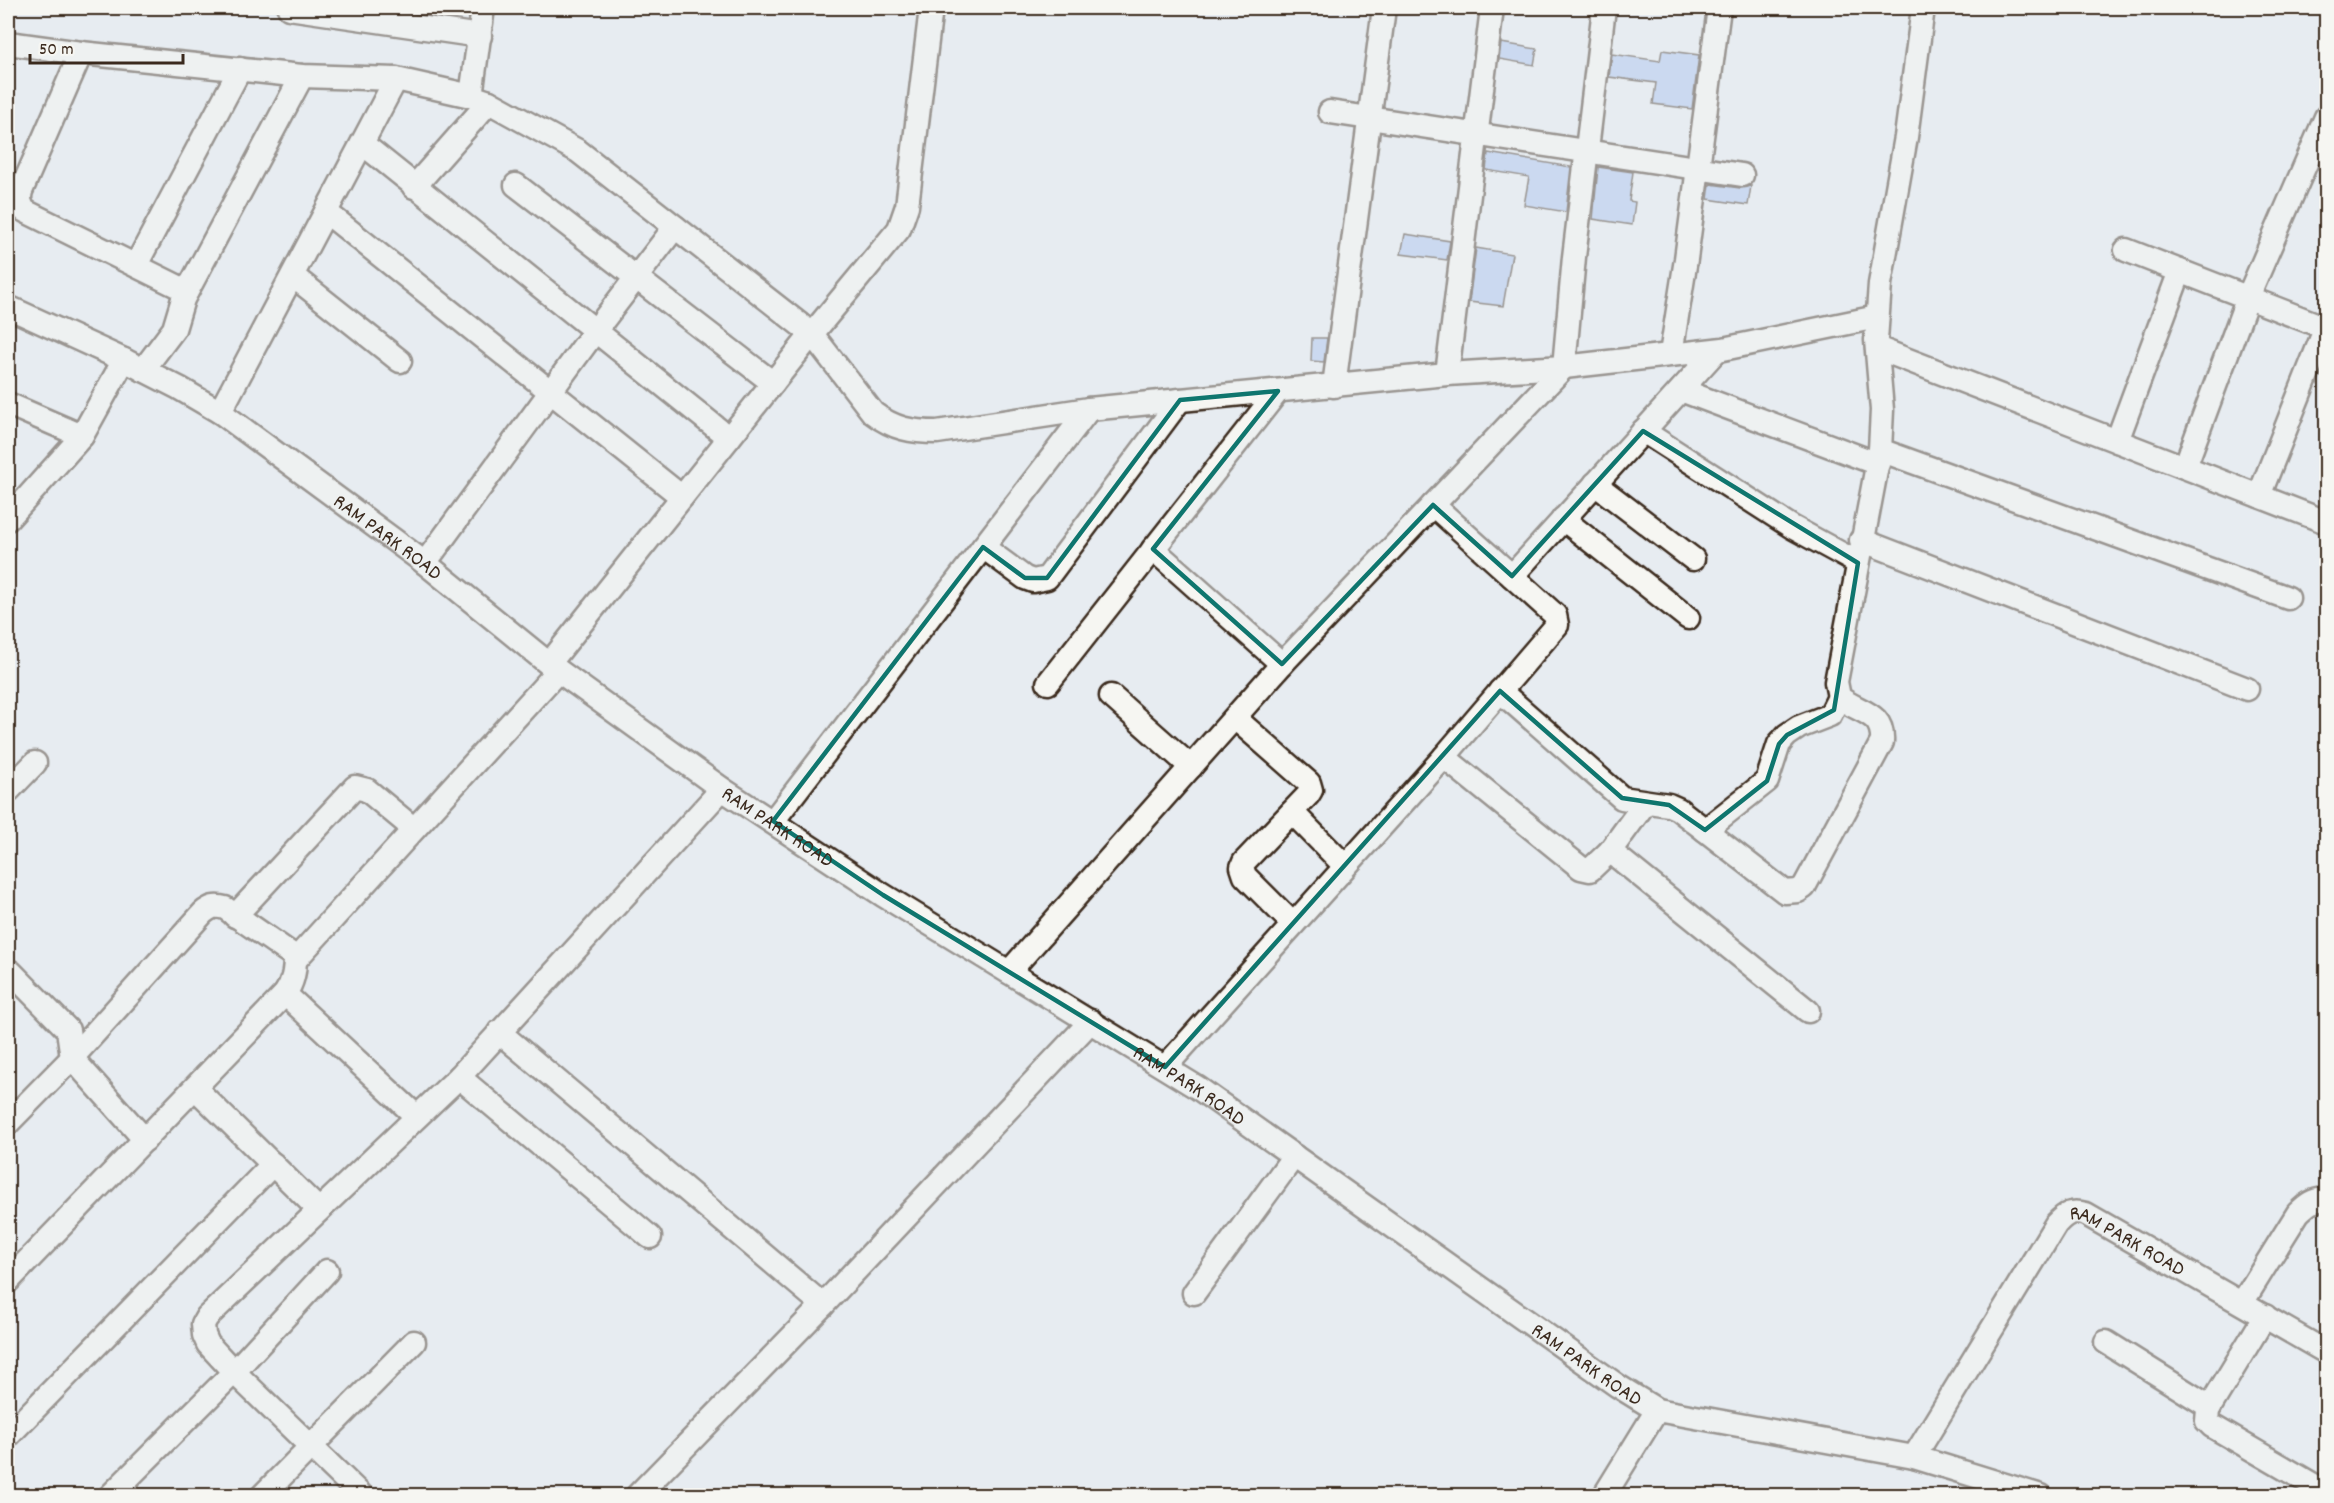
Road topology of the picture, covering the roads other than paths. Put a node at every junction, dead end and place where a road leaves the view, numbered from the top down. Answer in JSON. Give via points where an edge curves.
{"nodes":[{"id":1,"x":289,"y":8,"type":"edge"},
{"id":2,"x":483,"y":8,"type":"edge"},
{"id":3,"x":931,"y":8,"type":"edge"},
{"id":4,"x":1384,"y":8,"type":"edge"},
{"id":5,"x":1492,"y":8,"type":"edge"},
{"id":6,"x":1604,"y":8,"type":"edge"},
{"id":7,"x":1719,"y":8,"type":"edge"},
{"id":8,"x":1923,"y":8,"type":"edge"},
{"id":9,"x":480,"y":36,"type":"junction"},
{"id":10,"x":8,"y":43,"type":"edge"},
{"id":11,"x":81,"y":53,"type":"junction"},
{"id":12,"x":240,"y":69,"type":"junction"},
{"id":13,"x":302,"y":76,"type":"junction"},
{"id":14,"x":396,"y":78,"type":"junction"},
{"id":15,"x":480,"y":99,"type":"junction"},
{"id":16,"x":1330,"y":112,"type":"dead end"},
{"id":17,"x":2326,"y":117,"type":"edge"},
{"id":18,"x":1369,"y":118,"type":"junction"},
{"id":19,"x":1477,"y":134,"type":"junction"},
{"id":20,"x":363,"y":144,"type":"junction"},
{"id":21,"x":1587,"y":151,"type":"junction"},
{"id":22,"x":1697,"y":168,"type":"junction"},
{"id":23,"x":1742,"y":175,"type":"dead end"},
{"id":24,"x":516,"y":185,"type":"dead end"},
{"id":25,"x":414,"y":187,"type":"junction"},
{"id":26,"x":326,"y":212,"type":"junction"},
{"id":27,"x":675,"y":227,"type":"junction"},
{"id":28,"x":2126,"y":250,"type":"dead end"},
{"id":29,"x":136,"y":265,"type":"junction"},
{"id":30,"x":2180,"y":271,"type":"junction"},
{"id":31,"x":292,"y":276,"type":"junction"},
{"id":32,"x":637,"y":278,"type":"junction"},
{"id":33,"x":187,"y":291,"type":"junction"},
{"id":34,"x":2248,"y":297,"type":"junction"},
{"id":35,"x":8,"y":307,"type":"edge"},
{"id":36,"x":1877,"y":317,"type":"junction"},
{"id":37,"x":2326,"y":327,"type":"edge"},
{"id":38,"x":595,"y":331,"type":"junction"},
{"id":39,"x":812,"y":334,"type":"junction"},
{"id":40,"x":1877,"y":348,"type":"junction"},
{"id":41,"x":1717,"y":350,"type":"junction"},
{"id":42,"x":1671,"y":354,"type":"junction"},
{"id":43,"x":400,"y":362,"type":"dead end"},
{"id":44,"x":134,"y":365,"type":"junction"},
{"id":45,"x":1564,"y":367,"type":"junction"},
{"id":46,"x":1447,"y":374,"type":"junction"},
{"id":47,"x":773,"y":382,"type":"junction"},
{"id":48,"x":1334,"y":386,"type":"junction"},
{"id":49,"x":1681,"y":390,"type":"junction"},
{"id":50,"x":1278,"y":391,"type":"junction"},
{"id":51,"x":551,"y":392,"type":"junction"},
{"id":52,"x":1180,"y":400,"type":"junction"},
{"id":53,"x":8,"y":404,"type":"edge"},
{"id":54,"x":1089,"y":409,"type":"junction"},
{"id":55,"x":220,"y":412,"type":"junction"},
{"id":56,"x":1643,"y":431,"type":"junction"},
{"id":57,"x":82,"y":436,"type":"junction"},
{"id":58,"x":729,"y":438,"type":"junction"},
{"id":59,"x":2117,"y":441,"type":"junction"},
{"id":60,"x":1879,"y":457,"type":"junction"},
{"id":61,"x":2186,"y":467,"type":"junction"},
{"id":62,"x":1595,"y":484,"type":"junction"},
{"id":63,"x":2259,"y":496,"type":"junction"},
{"id":64,"x":682,"y":497,"type":"junction"},
{"id":65,"x":1433,"y":505,"type":"junction"},
{"id":66,"x":8,"y":519,"type":"edge"},
{"id":67,"x":1563,"y":519,"type":"junction"},
{"id":68,"x":2326,"y":522,"type":"edge"},
{"id":69,"x":1862,"y":540,"type":"junction"},
{"id":70,"x":983,"y":546,"type":"junction"},
{"id":71,"x":1153,"y":549,"type":"junction"},
{"id":72,"x":1694,"y":559,"type":"dead end"},
{"id":73,"x":424,"y":563,"type":"junction"},
{"id":74,"x":1858,"y":563,"type":"junction"},
{"id":75,"x":1512,"y":576,"type":"junction"},
{"id":76,"x":2288,"y":598,"type":"dead end"},
{"id":77,"x":1688,"y":618,"type":"dead end"},
{"id":78,"x":1282,"y":664,"type":"junction"},
{"id":79,"x":554,"y":667,"type":"junction"},
{"id":80,"x":1048,"y":683,"type":"dead end"},
{"id":81,"x":2247,"y":689,"type":"dead end"},
{"id":82,"x":1500,"y":691,"type":"junction"},
{"id":83,"x":1110,"y":696,"type":"dead end"},
{"id":84,"x":1839,"y":697,"type":"junction"},
{"id":85,"x":1235,"y":718,"type":"junction"},
{"id":86,"x":1444,"y":757,"type":"junction"},
{"id":87,"x":35,"y":763,"type":"dead end"},
{"id":88,"x":1191,"y":767,"type":"junction"},
{"id":89,"x":722,"y":789,"type":"junction"},
{"id":90,"x":8,"y":791,"type":"edge"},
{"id":91,"x":1645,"y":803,"type":"junction"},
{"id":92,"x":1292,"y":812,"type":"junction"},
{"id":93,"x":773,"y":821,"type":"junction"},
{"id":94,"x":414,"y":829,"type":"junction"},
{"id":95,"x":1705,"y":830,"type":"junction"},
{"id":96,"x":1610,"y":851,"type":"junction"},
{"id":97,"x":1345,"y":866,"type":"junction"},
{"id":98,"x":236,"y":916,"type":"junction"},
{"id":99,"x":1293,"y":924,"type":"junction"},
{"id":100,"x":295,"y":956,"type":"junction"},
{"id":101,"x":8,"y":972,"type":"edge"},
{"id":102,"x":1009,"y":972,"type":"junction"},
{"id":103,"x":285,"y":994,"type":"junction"},
{"id":104,"x":1808,"y":1011,"type":"dead end"},
{"id":105,"x":1091,"y":1021,"type":"junction"},
{"id":106,"x":499,"y":1032,"type":"junction"},
{"id":107,"x":72,"y":1058,"type":"junction"},
{"id":108,"x":1165,"y":1067,"type":"junction"},
{"id":109,"x":459,"y":1077,"type":"junction"},
{"id":110,"x":195,"y":1088,"type":"junction"},
{"id":111,"x":416,"y":1116,"type":"junction"},
{"id":112,"x":8,"y":1123,"type":"edge"},
{"id":113,"x":144,"y":1140,"type":"junction"},
{"id":114,"x":1294,"y":1156,"type":"junction"},
{"id":115,"x":273,"y":1164,"type":"junction"},
{"id":116,"x":2326,"y":1200,"type":"edge"},
{"id":117,"x":319,"y":1210,"type":"junction"},
{"id":118,"x":650,"y":1237,"type":"dead end"},
{"id":119,"x":327,"y":1271,"type":"dead end"},
{"id":120,"x":8,"y":1281,"type":"edge"},
{"id":121,"x":1194,"y":1293,"type":"dead end"},
{"id":122,"x":2242,"y":1303,"type":"junction"},
{"id":123,"x":823,"y":1305,"type":"junction"},
{"id":124,"x":2265,"y":1316,"type":"junction"},
{"id":125,"x":414,"y":1342,"type":"dead end"},
{"id":126,"x":2106,"y":1342,"type":"dead end"},
{"id":127,"x":2326,"y":1352,"type":"edge"},
{"id":128,"x":234,"y":1372,"type":"junction"},
{"id":129,"x":2210,"y":1407,"type":"junction"},
{"id":130,"x":1657,"y":1410,"type":"junction"},
{"id":131,"x":8,"y":1436,"type":"edge"},
{"id":132,"x":310,"y":1448,"type":"junction"},
{"id":133,"x":1914,"y":1457,"type":"junction"},
{"id":134,"x":2322,"y":1490,"type":"dead end"},
{"id":135,"x":2026,"y":1493,"type":"edge"},
{"id":136,"x":110,"y":1496,"type":"edge"},
{"id":137,"x":262,"y":1496,"type":"edge"},
{"id":138,"x":362,"y":1496,"type":"edge"},
{"id":139,"x":637,"y":1496,"type":"edge"},
{"id":140,"x":1604,"y":1496,"type":"edge"}],
"edges":[{"from":1,"to":9,"type":"street"},
{"from":2,"to":9,"type":"street"},
{"from":3,"to":39,"type":"street","via":[[907,206],[899,229]]},
{"from":4,"to":18,"type":"street"},
{"from":5,"to":19,"type":"street"},
{"from":6,"to":21,"type":"street"},
{"from":7,"to":22,"type":"street"},
{"from":8,"to":36,"type":"street"},
{"from":9,"to":15,"type":"street"},
{"from":10,"to":11,"type":"street"},
{"from":11,"to":12,"type":"street"},
{"from":11,"to":29,"type":"street","via":[[19,199],[25,211]]},
{"from":12,"to":13,"type":"street"},
{"from":12,"to":29,"type":"street"},
{"from":13,"to":14,"type":"street"},
{"from":13,"to":33,"type":"street"},
{"from":14,"to":15,"type":"street"},
{"from":14,"to":20,"type":"street"},
{"from":15,"to":25,"type":"street"},
{"from":15,"to":27,"type":"street","via":[[578,151]]},
{"from":16,"to":18,"type":"street"},
{"from":17,"to":34,"type":"street"},
{"from":18,"to":19,"type":"street"},
{"from":18,"to":48,"type":"street"},
{"from":19,"to":21,"type":"street"},
{"from":19,"to":46,"type":"street"},
{"from":20,"to":25,"type":"street"},
{"from":20,"to":26,"type":"street"},
{"from":21,"to":22,"type":"street"},
{"from":21,"to":45,"type":"street"},
{"from":22,"to":23,"type":"street"},
{"from":22,"to":42,"type":"street"},
{"from":24,"to":32,"type":"street"},
{"from":25,"to":38,"type":"street"},
{"from":26,"to":31,"type":"street"},
{"from":26,"to":51,"type":"street"},
{"from":27,"to":32,"type":"street"},
{"from":27,"to":39,"type":"street"},
{"from":28,"to":30,"type":"street"},
{"from":29,"to":33,"type":"street"},
{"from":30,"to":34,"type":"street"},
{"from":30,"to":59,"type":"street"},
{"from":31,"to":43,"type":"street"},
{"from":31,"to":55,"type":"street"},
{"from":32,"to":38,"type":"street"},
{"from":32,"to":47,"type":"street"},
{"from":33,"to":44,"type":"street","via":[[174,329]]},
{"from":34,"to":37,"type":"street"},
{"from":34,"to":61,"type":"street"},
{"from":35,"to":44,"type":"street","name":"RAM PARK ROAD"},
{"from":36,"to":40,"type":"street"},
{"from":36,"to":41,"type":"street"},
{"from":37,"to":63,"type":"street"},
{"from":38,"to":51,"type":"street"},
{"from":38,"to":58,"type":"street"},
{"from":39,"to":47,"type":"street"},
{"from":39,"to":54,"type":"street","via":[[873,413],[901,429],[938,432]]},
{"from":40,"to":59,"type":"street"},
{"from":40,"to":60,"type":"street","via":[[1882,410]]},
{"from":41,"to":42,"type":"street"},
{"from":41,"to":49,"type":"street"},
{"from":42,"to":45,"type":"street"},
{"from":44,"to":55,"type":"street","name":"RAM PARK ROAD"},
{"from":44,"to":57,"type":"street"},
{"from":45,"to":46,"type":"street"},
{"from":45,"to":65,"type":"street"},
{"from":46,"to":48,"type":"street"},
{"from":47,"to":58,"type":"street"},
{"from":48,"to":50,"type":"street"},
{"from":49,"to":56,"type":"street"},
{"from":49,"to":60,"type":"street"},
{"from":50,"to":52,"type":"street"},
{"from":50,"to":71,"type":"street"},
{"from":51,"to":64,"type":"street"},
{"from":51,"to":73,"type":"street"},
{"from":52,"to":54,"type":"street"},
{"from":52,"to":70,"type":"street","via":[[1047,578],[1024,578]]},
{"from":53,"to":57,"type":"street"},
{"from":54,"to":70,"type":"street"},
{"from":55,"to":73,"type":"street","name":"RAM PARK ROAD"},
{"from":56,"to":62,"type":"street"},
{"from":56,"to":74,"type":"street","via":[[1792,526]]},
{"from":57,"to":66,"type":"street"},
{"from":58,"to":64,"type":"street"},
{"from":59,"to":61,"type":"street"},
{"from":60,"to":69,"type":"street"},
{"from":60,"to":76,"type":"street"},
{"from":61,"to":63,"type":"street"},
{"from":62,"to":67,"type":"street"},
{"from":62,"to":72,"type":"street"},
{"from":63,"to":68,"type":"street"},
{"from":64,"to":79,"type":"street"},
{"from":65,"to":75,"type":"street"},
{"from":65,"to":78,"type":"street"},
{"from":67,"to":75,"type":"street"},
{"from":67,"to":77,"type":"street"},
{"from":69,"to":74,"type":"street"},
{"from":69,"to":81,"type":"street"},
{"from":70,"to":93,"type":"street"},
{"from":71,"to":78,"type":"street"},
{"from":71,"to":80,"type":"street"},
{"from":73,"to":79,"type":"street","name":"RAM PARK ROAD"},
{"from":74,"to":84,"type":"street","via":[[1836,682]]},
{"from":75,"to":82,"type":"street","via":[[1555,615],[1557,625]]},
{"from":78,"to":85,"type":"street"},
{"from":79,"to":89,"type":"street","name":"RAM PARK ROAD"},
{"from":79,"to":94,"type":"street"},
{"from":82,"to":86,"type":"street"},
{"from":82,"to":91,"type":"street","via":[[1614,792]]},
{"from":83,"to":88,"type":"street"},
{"from":84,"to":95,"type":"street","via":[[1830,715],[1787,735],[1779,744],[1767,781]]},
{"from":84,"to":95,"type":"street","via":[[1879,723],[1882,742],[1804,887],[1785,892]]},
{"from":85,"to":88,"type":"street"},
{"from":85,"to":92,"type":"street","via":[[1310,783],[1308,795]]},
{"from":86,"to":96,"type":"street","via":[[1581,868],[1590,870]]},
{"from":86,"to":97,"type":"street"},
{"from":87,"to":90,"type":"street"},
{"from":88,"to":102,"type":"street"},
{"from":89,"to":93,"type":"street","name":"RAM PARK ROAD"},
{"from":89,"to":106,"type":"street"},
{"from":91,"to":95,"type":"street","via":[[1678,809]]},
{"from":91,"to":96,"type":"street"},
{"from":92,"to":97,"type":"street"},
{"from":92,"to":99,"type":"street","via":[[1244,862],[1242,871]]},
{"from":93,"to":102,"type":"street","name":"RAM PARK ROAD","via":[[883,895]]},
{"from":94,"to":98,"type":"street","via":[[367,790],[355,787]]},
{"from":94,"to":100,"type":"street"},
{"from":96,"to":104,"type":"street"},
{"from":97,"to":99,"type":"street"},
{"from":98,"to":100,"type":"street"},
{"from":98,"to":107,"type":"street","via":[[218,906],[202,913]]},
{"from":99,"to":108,"type":"street"},
{"from":100,"to":103,"type":"street","via":[[295,973]]},
{"from":101,"to":107,"type":"street","via":[[68,1030]]},
{"from":102,"to":105,"type":"street","name":"RAM PARK ROAD"},
{"from":103,"to":110,"type":"street"},
{"from":103,"to":111,"type":"street"},
{"from":105,"to":108,"type":"street","name":"RAM PARK ROAD"},
{"from":105,"to":123,"type":"street"},
{"from":106,"to":109,"type":"street"},
{"from":106,"to":123,"type":"street"},
{"from":107,"to":112,"type":"street"},
{"from":107,"to":113,"type":"street"},
{"from":108,"to":114,"type":"street","name":"RAM PARK ROAD"},
{"from":109,"to":111,"type":"street"},
{"from":109,"to":118,"type":"street"},
{"from":110,"to":113,"type":"street"},
{"from":110,"to":115,"type":"street"},
{"from":111,"to":117,"type":"street"},
{"from":113,"to":120,"type":"street"},
{"from":114,"to":121,"type":"street"},
{"from":114,"to":130,"type":"street","name":"RAM PARK ROAD"},
{"from":115,"to":117,"type":"street"},
{"from":115,"to":131,"type":"street"},
{"from":116,"to":122,"type":"street","via":[[2307,1203],[2298,1213]]},
{"from":117,"to":128,"type":"street","via":[[207,1317],[204,1335],[208,1344]]},
{"from":119,"to":128,"type":"street"},
{"from":122,"to":124,"type":"street","name":"RAM PARK ROAD"},
{"from":122,"to":133,"type":"street","name":"RAM PARK ROAD","via":[[2086,1214],[2064,1214]]},
{"from":123,"to":139,"type":"street"},
{"from":124,"to":127,"type":"street","name":"RAM PARK ROAD"},
{"from":124,"to":129,"type":"street"},
{"from":125,"to":132,"type":"street"},
{"from":126,"to":129,"type":"street"},
{"from":128,"to":132,"type":"street"},
{"from":128,"to":136,"type":"street"},
{"from":129,"to":134,"type":"street","via":[[2206,1416],[2212,1426]]},
{"from":130,"to":133,"type":"street","name":"RAM PARK ROAD"},
{"from":130,"to":140,"type":"street"},
{"from":132,"to":137,"type":"street"},
{"from":132,"to":138,"type":"street"},
{"from":133,"to":135,"type":"street"}]}
